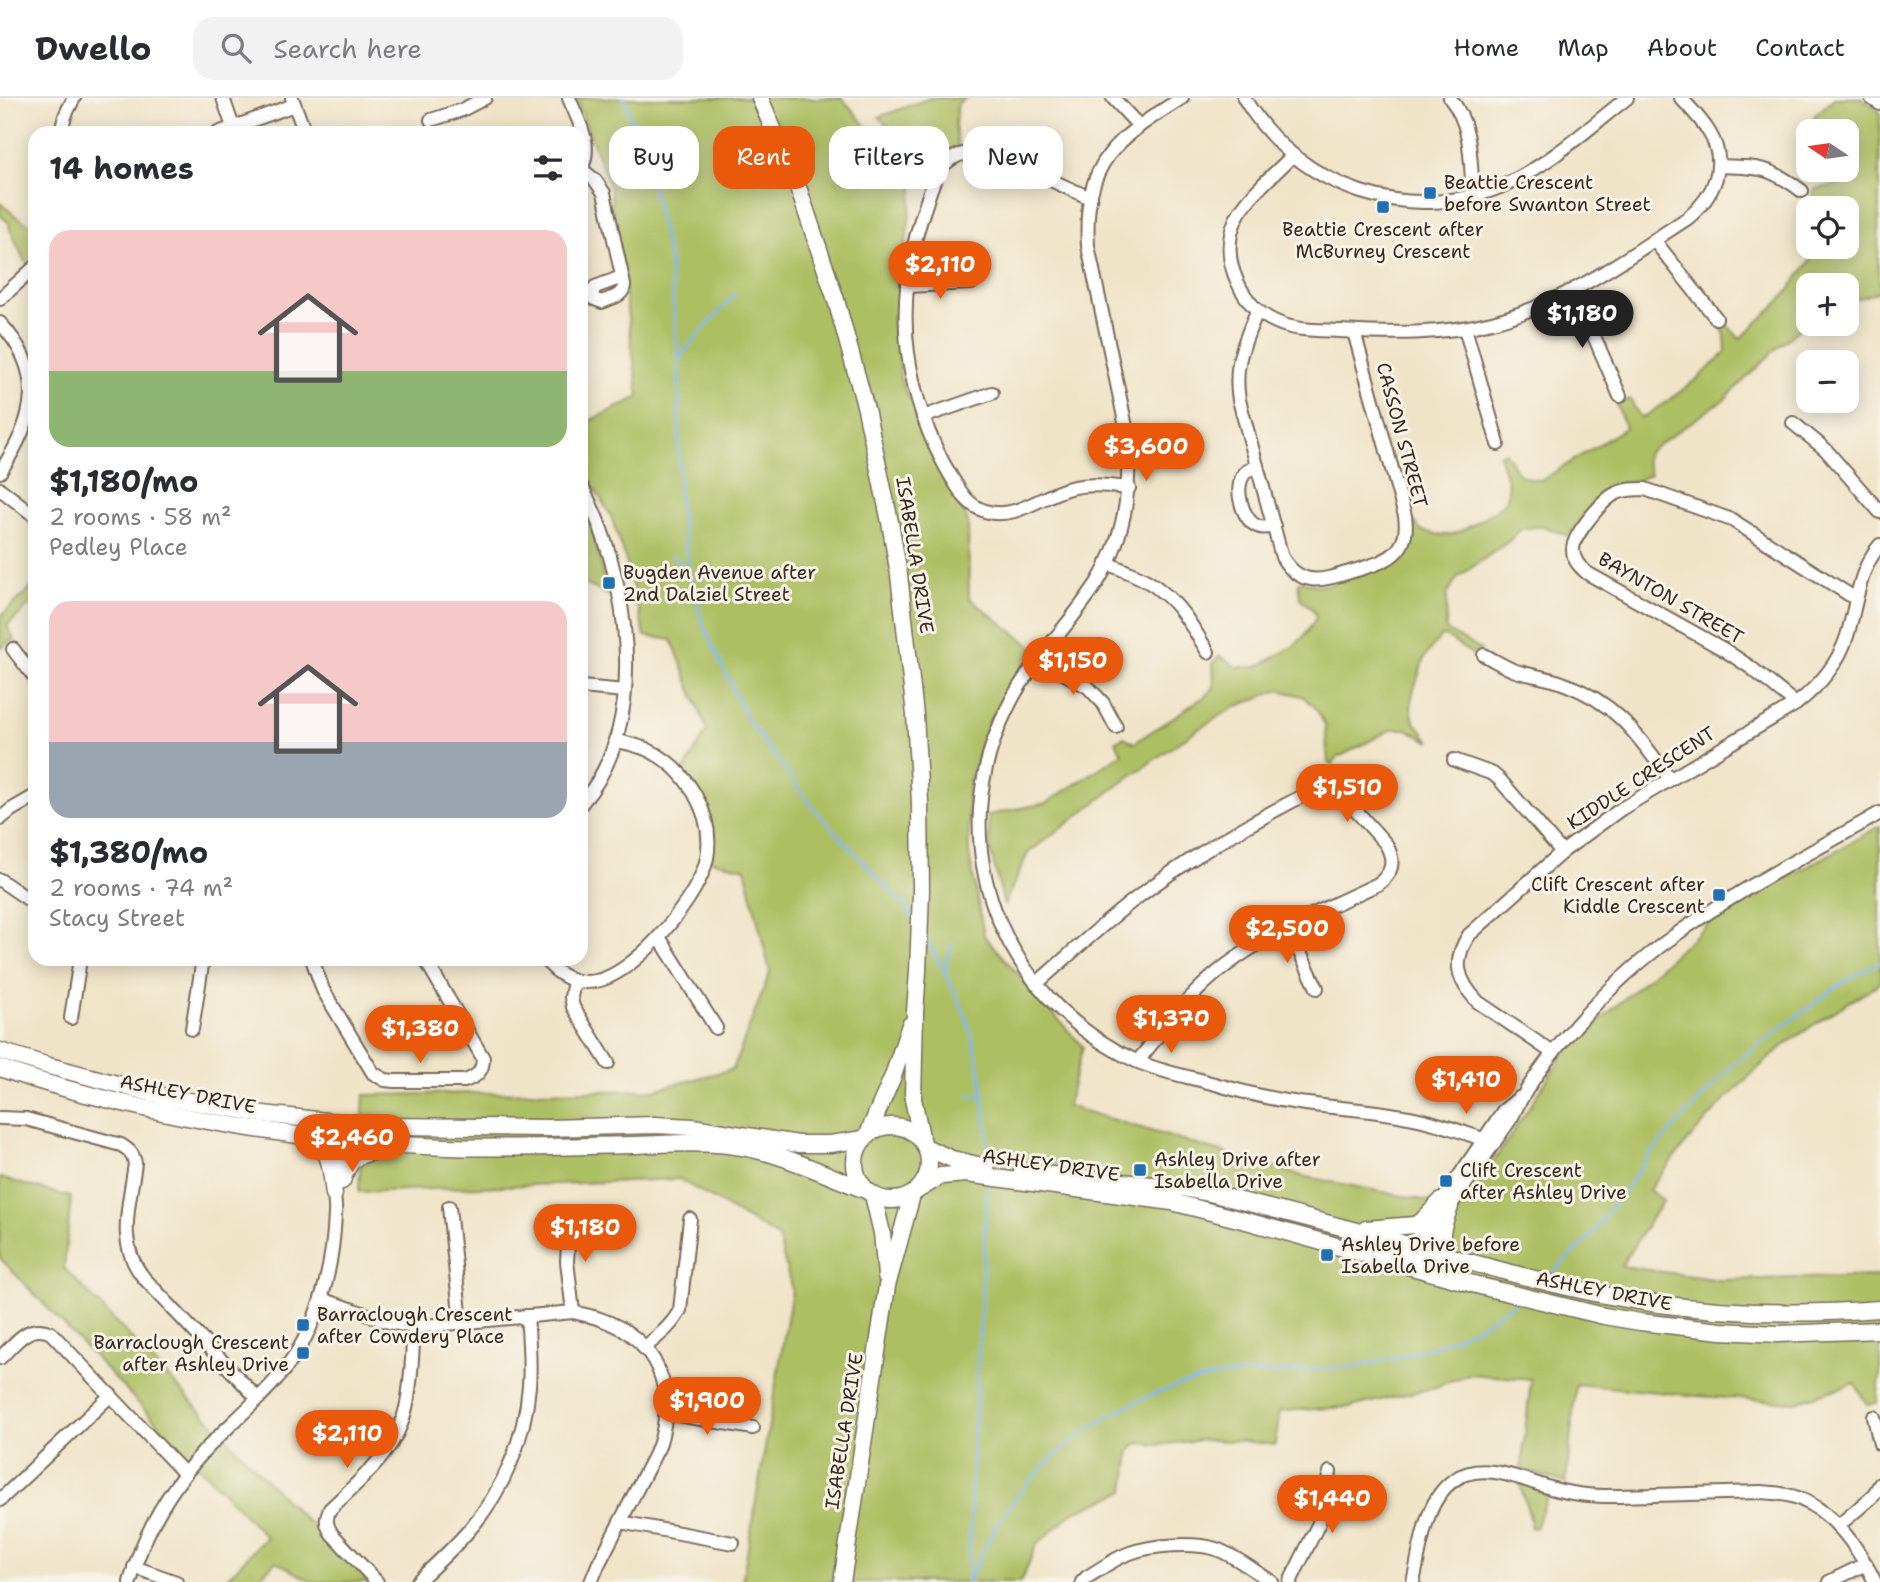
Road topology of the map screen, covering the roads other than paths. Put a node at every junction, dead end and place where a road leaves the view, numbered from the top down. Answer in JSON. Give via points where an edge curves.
{"nodes":[{"id":1,"x":74,"y":98,"type":"edge"},
{"id":2,"x":223,"y":98,"type":"edge"},
{"id":3,"x":485,"y":98,"type":"edge"},
{"id":4,"x":569,"y":98,"type":"edge"},
{"id":5,"x":758,"y":98,"type":"edge"},
{"id":6,"x":1113,"y":98,"type":"edge"},
{"id":7,"x":1182,"y":98,"type":"edge"},
{"id":8,"x":1244,"y":98,"type":"edge"},
{"id":9,"x":1450,"y":98,"type":"edge"},
{"id":10,"x":1627,"y":98,"type":"edge"},
{"id":11,"x":1681,"y":98,"type":"edge"},
{"id":12,"x":1871,"y":98,"type":"edge"},
{"id":13,"x":293,"y":101,"type":"edge"},
{"id":14,"x":1880,"y":104,"type":"edge"},
{"id":15,"x":431,"y":120,"type":"dead end"},
{"id":16,"x":1138,"y":125,"type":"junction"},
{"id":17,"x":62,"y":126,"type":"edge"},
{"id":18,"x":233,"y":126,"type":"edge"},
{"id":19,"x":235,"y":126,"type":"edge"},
{"id":20,"x":302,"y":126,"type":"edge"},
{"id":21,"x":581,"y":126,"type":"edge"},
{"id":22,"x":1292,"y":156,"type":"junction"},
{"id":23,"x":1718,"y":166,"type":"junction"},
{"id":24,"x":588,"y":174,"type":"edge"},
{"id":25,"x":1802,"y":191,"type":"dead end"},
{"id":26,"x":1473,"y":196,"type":"junction"},
{"id":27,"x":1090,"y":198,"type":"junction"},
{"id":28,"x":1654,"y":240,"type":"junction"},
{"id":29,"x":28,"y":273,"type":"edge"},
{"id":30,"x":622,"y":276,"type":"dead end"},
{"id":31,"x":971,"y":283,"type":"dead end"},
{"id":32,"x":907,"y":286,"type":"junction"},
{"id":33,"x":1574,"y":290,"type":"junction"},
{"id":34,"x":0,"y":299,"type":"edge"},
{"id":35,"x":1257,"y":311,"type":"junction"},
{"id":36,"x":1716,"y":318,"type":"dead end"},
{"id":37,"x":0,"y":323,"type":"edge"},
{"id":38,"x":1465,"y":328,"type":"junction"},
{"id":39,"x":1354,"y":332,"type":"junction"},
{"id":40,"x":28,"y":371,"type":"edge"},
{"id":41,"x":992,"y":393,"type":"dead end"},
{"id":42,"x":1620,"y":396,"type":"dead end"},
{"id":43,"x":923,"y":417,"type":"junction"},
{"id":44,"x":28,"y":421,"type":"edge"},
{"id":45,"x":1793,"y":423,"type":"dead end"},
{"id":46,"x":1498,"y":444,"type":"dead end"},
{"id":47,"x":1257,"y":466,"type":"junction"},
{"id":48,"x":0,"y":472,"type":"edge"},
{"id":49,"x":1129,"y":488,"type":"junction"},
{"id":50,"x":0,"y":489,"type":"edge"},
{"id":51,"x":588,"y":503,"type":"edge"},
{"id":52,"x":28,"y":511,"type":"edge"},
{"id":53,"x":1880,"y":512,"type":"edge"},
{"id":54,"x":1274,"y":526,"type":"junction"},
{"id":55,"x":1880,"y":545,"type":"edge"},
{"id":56,"x":1107,"y":563,"type":"junction"},
{"id":57,"x":1856,"y":599,"type":"junction"},
{"id":58,"x":13,"y":649,"type":"dead end"},
{"id":59,"x":1208,"y":652,"type":"dead end"},
{"id":60,"x":1484,"y":655,"type":"dead end"},
{"id":61,"x":1039,"y":659,"type":"junction"},
{"id":62,"x":28,"y":669,"type":"edge"},
{"id":63,"x":588,"y":688,"type":"edge"},
{"id":64,"x":625,"y":691,"type":"junction"},
{"id":65,"x":1796,"y":704,"type":"junction"},
{"id":66,"x":1116,"y":727,"type":"dead end"},
{"id":67,"x":615,"y":740,"type":"junction"},
{"id":68,"x":1454,"y":760,"type":"dead end"},
{"id":69,"x":1670,"y":779,"type":"junction"},
{"id":70,"x":588,"y":794,"type":"edge"},
{"id":71,"x":28,"y":800,"type":"edge"},
{"id":72,"x":1880,"y":813,"type":"edge"},
{"id":73,"x":1,"y":816,"type":"edge"},
{"id":74,"x":1562,"y":852,"type":"junction"},
{"id":75,"x":0,"y":880,"type":"edge"},
{"id":76,"x":28,"y":899,"type":"edge"},
{"id":77,"x":1287,"y":928,"type":"junction"},
{"id":78,"x":659,"y":937,"type":"junction"},
{"id":79,"x":79,"y":966,"type":"edge"},
{"id":80,"x":202,"y":966,"type":"edge"},
{"id":81,"x":314,"y":966,"type":"edge"},
{"id":82,"x":429,"y":966,"type":"edge"},
{"id":83,"x":551,"y":966,"type":"edge"},
{"id":84,"x":574,"y":981,"type":"junction"},
{"id":85,"x":1037,"y":984,"type":"junction"},
{"id":86,"x":1317,"y":988,"type":"dead end"},
{"id":87,"x":915,"y":1012,"type":"junction"},
{"id":88,"x":71,"y":1018,"type":"dead end"},
{"id":89,"x":716,"y":1028,"type":"dead end"},
{"id":90,"x":192,"y":1029,"type":"dead end"},
{"id":91,"x":0,"y":1051,"type":"edge"},
{"id":92,"x":1553,"y":1053,"type":"junction"},
{"id":93,"x":1138,"y":1061,"type":"junction"},
{"id":94,"x":608,"y":1063,"type":"dead end"},
{"id":95,"x":0,"y":1068,"type":"edge"},
{"id":96,"x":166,"y":1097,"type":"junction"},
{"id":97,"x":0,"y":1118,"type":"edge"},
{"id":98,"x":548,"y":1128,"type":"junction"},
{"id":99,"x":294,"y":1135,"type":"junction"},
{"id":100,"x":866,"y":1137,"type":"junction"},
{"id":101,"x":342,"y":1140,"type":"junction"},
{"id":102,"x":1489,"y":1142,"type":"junction"},
{"id":103,"x":924,"y":1144,"type":"junction"},
{"id":104,"x":395,"y":1145,"type":"junction"},
{"id":105,"x":967,"y":1169,"type":"junction"},
{"id":106,"x":1017,"y":1177,"type":"junction"},
{"id":107,"x":915,"y":1192,"type":"junction"},
{"id":108,"x":871,"y":1193,"type":"junction"},
{"id":109,"x":337,"y":1194,"type":"junction"},
{"id":110,"x":1446,"y":1204,"type":"junction"},
{"id":111,"x":449,"y":1206,"type":"dead end"},
{"id":112,"x":570,"y":1216,"type":"dead end"},
{"id":113,"x":690,"y":1219,"type":"dead end"},
{"id":114,"x":1353,"y":1230,"type":"junction"},
{"id":115,"x":1335,"y":1246,"type":"junction"},
{"id":116,"x":1416,"y":1249,"type":"junction"},
{"id":117,"x":1447,"y":1256,"type":"junction"},
{"id":118,"x":1446,"y":1277,"type":"junction"},
{"id":119,"x":887,"y":1286,"type":"junction"},
{"id":120,"x":321,"y":1299,"type":"junction"},
{"id":121,"x":1880,"y":1310,"type":"edge"},
{"id":122,"x":573,"y":1312,"type":"junction"},
{"id":123,"x":527,"y":1316,"type":"junction"},
{"id":124,"x":461,"y":1323,"type":"junction"},
{"id":125,"x":414,"y":1327,"type":"junction"},
{"id":126,"x":1880,"y":1330,"type":"edge"},
{"id":127,"x":644,"y":1348,"type":"junction"},
{"id":128,"x":0,"y":1358,"type":"edge"},
{"id":129,"x":111,"y":1395,"type":"junction"},
{"id":130,"x":258,"y":1399,"type":"junction"},
{"id":131,"x":666,"y":1412,"type":"junction"},
{"id":132,"x":1874,"y":1417,"type":"dead end"},
{"id":133,"x":753,"y":1428,"type":"dead end"},
{"id":134,"x":1880,"y":1444,"type":"edge"},
{"id":135,"x":1330,"y":1472,"type":"dead end"},
{"id":136,"x":185,"y":1474,"type":"junction"},
{"id":137,"x":1880,"y":1484,"type":"edge"},
{"id":138,"x":0,"y":1500,"type":"edge"},
{"id":139,"x":620,"y":1522,"type":"junction"},
{"id":140,"x":1838,"y":1526,"type":"junction"},
{"id":141,"x":733,"y":1543,"type":"dead end"},
{"id":142,"x":1866,"y":1564,"type":"junction"},
{"id":143,"x":132,"y":1575,"type":"edge"},
{"id":144,"x":161,"y":1582,"type":"edge"},
{"id":145,"x":176,"y":1582,"type":"edge"},
{"id":146,"x":377,"y":1582,"type":"edge"},
{"id":147,"x":417,"y":1582,"type":"edge"},
{"id":148,"x":591,"y":1582,"type":"edge"},
{"id":149,"x":842,"y":1582,"type":"edge"},
{"id":150,"x":1082,"y":1582,"type":"edge"},
{"id":151,"x":1272,"y":1582,"type":"edge"},
{"id":152,"x":1290,"y":1582,"type":"edge"},
{"id":153,"x":1413,"y":1582,"type":"edge"},
{"id":154,"x":1829,"y":1582,"type":"edge"},
{"id":155,"x":1875,"y":1582,"type":"edge"}],
"edges":[{"from":1,"to":17,"type":"street"},
{"from":2,"to":18,"type":"street"},
{"from":3,"to":15,"type":"street"},
{"from":4,"to":21,"type":"street"},
{"from":5,"to":87,"type":"main road","name":"ISABELLA DRIVE","via":[[799,190],[836,300],[890,522],[906,630],[920,802]]},
{"from":6,"to":16,"type":"street"},
{"from":7,"to":16,"type":"street"},
{"from":8,"to":22,"type":"street"},
{"from":9,"to":26,"type":"street","via":[[1465,123]]},
{"from":10,"to":26,"type":"street","via":[[1537,167]]},
{"from":11,"to":23,"type":"street","via":[[1710,133]]},
{"from":12,"to":14,"type":"street"},
{"from":13,"to":19,"type":"street"},
{"from":13,"to":20,"type":"street"},
{"from":16,"to":27,"type":"street","via":[[1106,157]]},
{"from":22,"to":26,"type":"street","via":[[1333,181],[1378,197],[1426,202]]},
{"from":22,"to":35,"type":"street","via":[[1246,204],[1231,233],[1233,274]]},
{"from":23,"to":25,"type":"street","via":[[1764,169]]},
{"from":23,"to":28,"type":"street","via":[[1716,181],[1701,208]]},
{"from":24,"to":30,"type":"street","via":[[604,193]]},
{"from":27,"to":32,"type":"street","via":[[996,155],[977,152],[954,157],[938,172],[919,222]]},
{"from":27,"to":49,"type":"street","via":[[1088,246],[1125,422]]},
{"from":28,"to":33,"type":"street"},
{"from":28,"to":36,"type":"street"},
{"from":29,"to":34,"type":"street"},
{"from":31,"to":32,"type":"street"},
{"from":32,"to":43,"type":"street","via":[[907,351]]},
{"from":33,"to":38,"type":"street","via":[[1522,313]]},
{"from":33,"to":42,"type":"street"},
{"from":35,"to":39,"type":"street","via":[[1288,327]]},
{"from":35,"to":47,"type":"street","name":"CASSON STREET","via":[[1241,350],[1236,383]]},
{"from":37,"to":40,"type":"street","via":[[17,344]]},
{"from":38,"to":39,"type":"street","via":[[1415,334]]},
{"from":38,"to":46,"type":"street"},
{"from":39,"to":54,"type":"street","name":"CASSON STREET","via":[[1405,516],[1405,539],[1380,563],[1313,580],[1288,566]]},
{"from":41,"to":43,"type":"street"},
{"from":43,"to":49,"type":"street","via":[[962,494],[984,511],[1007,513],[1085,485]]},
{"from":44,"to":48,"type":"street"},
{"from":45,"to":53,"type":"street","via":[[1825,449]]},
{"from":47,"to":54,"type":"street","name":"CASSON STREET"},
{"from":47,"to":54,"type":"street","via":[[1241,478],[1241,502],[1253,524]]},
{"from":49,"to":56,"type":"street","via":[[1125,517]]},
{"from":50,"to":52,"type":"street"},
{"from":51,"to":64,"type":"street","via":[[620,595]]},
{"from":55,"to":57,"type":"street","name":"KIDDLE CRESCENT","via":[[1869,559]]},
{"from":56,"to":59,"type":"street","via":[[1163,592]]},
{"from":56,"to":61,"type":"street","via":[[1084,602]]},
{"from":57,"to":65,"type":"street","name":"KIDDLE CRESCENT","via":[[1839,656]]},
{"from":57,"to":65,"type":"street","name":"BAYNTON STREET","via":[[1732,520],[1651,491],[1632,489],[1614,494],[1576,538],[1573,552],[1587,573],[1723,649]]},
{"from":58,"to":62,"type":"street"},
{"from":60,"to":69,"type":"street","via":[[1602,702],[1628,724]]},
{"from":61,"to":66,"type":"street","via":[[1088,687]]},
{"from":61,"to":85,"type":"street","via":[[1009,705],[991,747],[981,806],[982,858],[995,911],[1019,961]]},
{"from":63,"to":64,"type":"street"},
{"from":64,"to":67,"type":"street"},
{"from":65,"to":69,"type":"street","name":"KIDDLE CRESCENT"},
{"from":67,"to":70,"type":"street","via":[[601,776]]},
{"from":67,"to":78,"type":"street","via":[[646,749],[672,765],[697,797],[706,823],[709,841],[704,866],[691,894]]},
{"from":68,"to":74,"type":"street","via":[[1493,774]]},
{"from":69,"to":74,"type":"street","name":"KIDDLE CRESCENT"},
{"from":71,"to":73,"type":"street"},
{"from":72,"to":92,"type":"street","via":[[1673,936],[1618,982]]},
{"from":74,"to":92,"type":"street","name":"KIDDLE CRESCENT","via":[[1469,935],[1458,963],[1462,981],[1478,1002]]},
{"from":75,"to":76,"type":"street"},
{"from":77,"to":85,"type":"street","via":[[1378,884],[1392,866],[1386,844],[1348,800],[1333,790],[1312,790],[1196,856],[1119,912]]},
{"from":77,"to":86,"type":"street"},
{"from":77,"to":93,"type":"street","via":[[1212,977]]},
{"from":78,"to":84,"type":"street","via":[[608,978]]},
{"from":78,"to":89,"type":"street"},
{"from":79,"to":88,"type":"street"},
{"from":80,"to":90,"type":"street"},
{"from":81,"to":82,"type":"street","via":[[323,990],[377,1076],[394,1081],[472,1079],[482,1069],[484,1058]]},
{"from":83,"to":84,"type":"street"},
{"from":84,"to":94,"type":"street","via":[[573,1007]]},
{"from":85,"to":93,"type":"street","via":[[1082,1028]]},
{"from":87,"to":100,"type":"main road","name":"ISABELLA DRIVE"},
{"from":87,"to":103,"type":"main road","name":"ISABELLA DRIVE","via":[[912,1099]]},
{"from":91,"to":96,"type":"main road","name":"ASHLEY DRIVE"},
{"from":92,"to":102,"type":"street","via":[[1512,1117]]},
{"from":93,"to":102,"type":"street","via":[[1265,1097],[1428,1121]]},
{"from":95,"to":99,"type":"main road","name":"ASHLEY DRIVE","via":[[90,1096]]},
{"from":96,"to":98,"type":"main road","name":"ASHLEY DRIVE","via":[[326,1121]]},
{"from":96,"to":101,"type":"street","via":[[209,1111],[326,1129],[337,1132]]},
{"from":97,"to":130,"type":"street","via":[[26,1119],[129,1150],[135,1163],[126,1239],[131,1259]]},
{"from":98,"to":100,"type":"main road","name":"ASHLEY DRIVE","via":[[655,1125],[798,1144]]},
{"from":98,"to":101,"type":"street","via":[[517,1135],[368,1133]]},
{"from":99,"to":101,"type":"main road","name":"ASHLEY DRIVE"},
{"from":99,"to":109,"type":"main road","via":[[318,1141],[326,1152]]},
{"from":100,"to":103,"type":"main road","via":[[879,1128],[896,1126],[912,1131]]},
{"from":100,"to":108,"type":"main road","via":[[857,1152],[856,1168]]},
{"from":101,"to":104,"type":"main road","name":"ASHLEY DRIVE"},
{"from":101,"to":109,"type":"street"},
{"from":102,"to":110,"type":"street"},
{"from":103,"to":105,"type":"main road","name":"ASHLEY DRIVE"},
{"from":103,"to":107,"type":"main road","via":[[929,1168]]},
{"from":104,"to":108,"type":"main road","name":"ASHLEY DRIVE","via":[[728,1145],[774,1155]]},
{"from":104,"to":109,"type":"main road","via":[[350,1161]]},
{"from":105,"to":106,"type":"main road","name":"ASHLEY DRIVE"},
{"from":105,"to":107,"type":"main road","name":"ASHLEY DRIVE","via":[[941,1176]]},
{"from":106,"to":114,"type":"main road","name":"ASHLEY DRIVE","via":[[1182,1188]]},
{"from":106,"to":115,"type":"main road","name":"ASHLEY DRIVE","via":[[1172,1202]]},
{"from":107,"to":108,"type":"main road","via":[[892,1200]]},
{"from":107,"to":119,"type":"main road","name":"ISABELLA DRIVE"},
{"from":108,"to":119,"type":"main road","name":"ISABELLA DRIVE","via":[[882,1233]]},
{"from":109,"to":120,"type":"street","via":[[330,1268]]},
{"from":110,"to":114,"type":"main road","via":[[1415,1225]]},
{"from":110,"to":116,"type":"street"},
{"from":110,"to":117,"type":"main road","via":[[1441,1240]]},
{"from":111,"to":124,"type":"street"},
{"from":112,"to":122,"type":"street"},
{"from":113,"to":127,"type":"street","via":[[680,1310],[667,1329]]},
{"from":114,"to":116,"type":"main road","name":"ASHLEY DRIVE"},
{"from":115,"to":116,"type":"street","via":[[1405,1255]]},
{"from":115,"to":118,"type":"main road","name":"ASHLEY DRIVE"},
{"from":116,"to":117,"type":"main road","name":"ASHLEY DRIVE"},
{"from":116,"to":118,"type":"street","via":[[1423,1264]]},
{"from":117,"to":121,"type":"main road","name":"ASHLEY DRIVE","via":[[1651,1303],[1765,1314]]},
{"from":118,"to":126,"type":"main road","name":"ASHLEY DRIVE","via":[[1640,1322],[1808,1334]]},
{"from":119,"to":149,"type":"main road","name":"ISABELLA DRIVE"},
{"from":120,"to":125,"type":"street"},
{"from":120,"to":130,"type":"street","via":[[298,1349]]},
{"from":122,"to":123,"type":"street"},
{"from":122,"to":127,"type":"street","via":[[617,1326]]},
{"from":123,"to":124,"type":"street"},
{"from":123,"to":147,"type":"street","via":[[530,1384],[512,1459],[472,1527]]},
{"from":124,"to":125,"type":"street"},
{"from":125,"to":146,"type":"street","via":[[410,1386],[400,1427],[377,1463],[327,1516],[332,1534]]},
{"from":127,"to":131,"type":"street","via":[[665,1387]]},
{"from":128,"to":129,"type":"street","via":[[29,1331],[43,1329]]},
{"from":129,"to":136,"type":"street"},
{"from":129,"to":138,"type":"street"},
{"from":130,"to":136,"type":"street"},
{"from":131,"to":133,"type":"street"},
{"from":131,"to":139,"type":"street","via":[[659,1446]]},
{"from":132,"to":134,"type":"street"},
{"from":135,"to":152,"type":"street","via":[[1319,1523]]},
{"from":136,"to":143,"type":"street","via":[[154,1520]]},
{"from":137,"to":140,"type":"street"},
{"from":139,"to":141,"type":"street"},
{"from":139,"to":148,"type":"street"},
{"from":140,"to":142,"type":"street"},
{"from":140,"to":153,"type":"street","via":[[1816,1507],[1780,1493],[1588,1495],[1480,1471],[1452,1481],[1433,1502]]},
{"from":142,"to":154,"type":"street"},
{"from":142,"to":155,"type":"street"},
{"from":143,"to":144,"type":"street"},
{"from":143,"to":145,"type":"street"},
{"from":150,"to":151,"type":"street","via":[[1130,1553],[1173,1546],[1217,1549]]}]}
